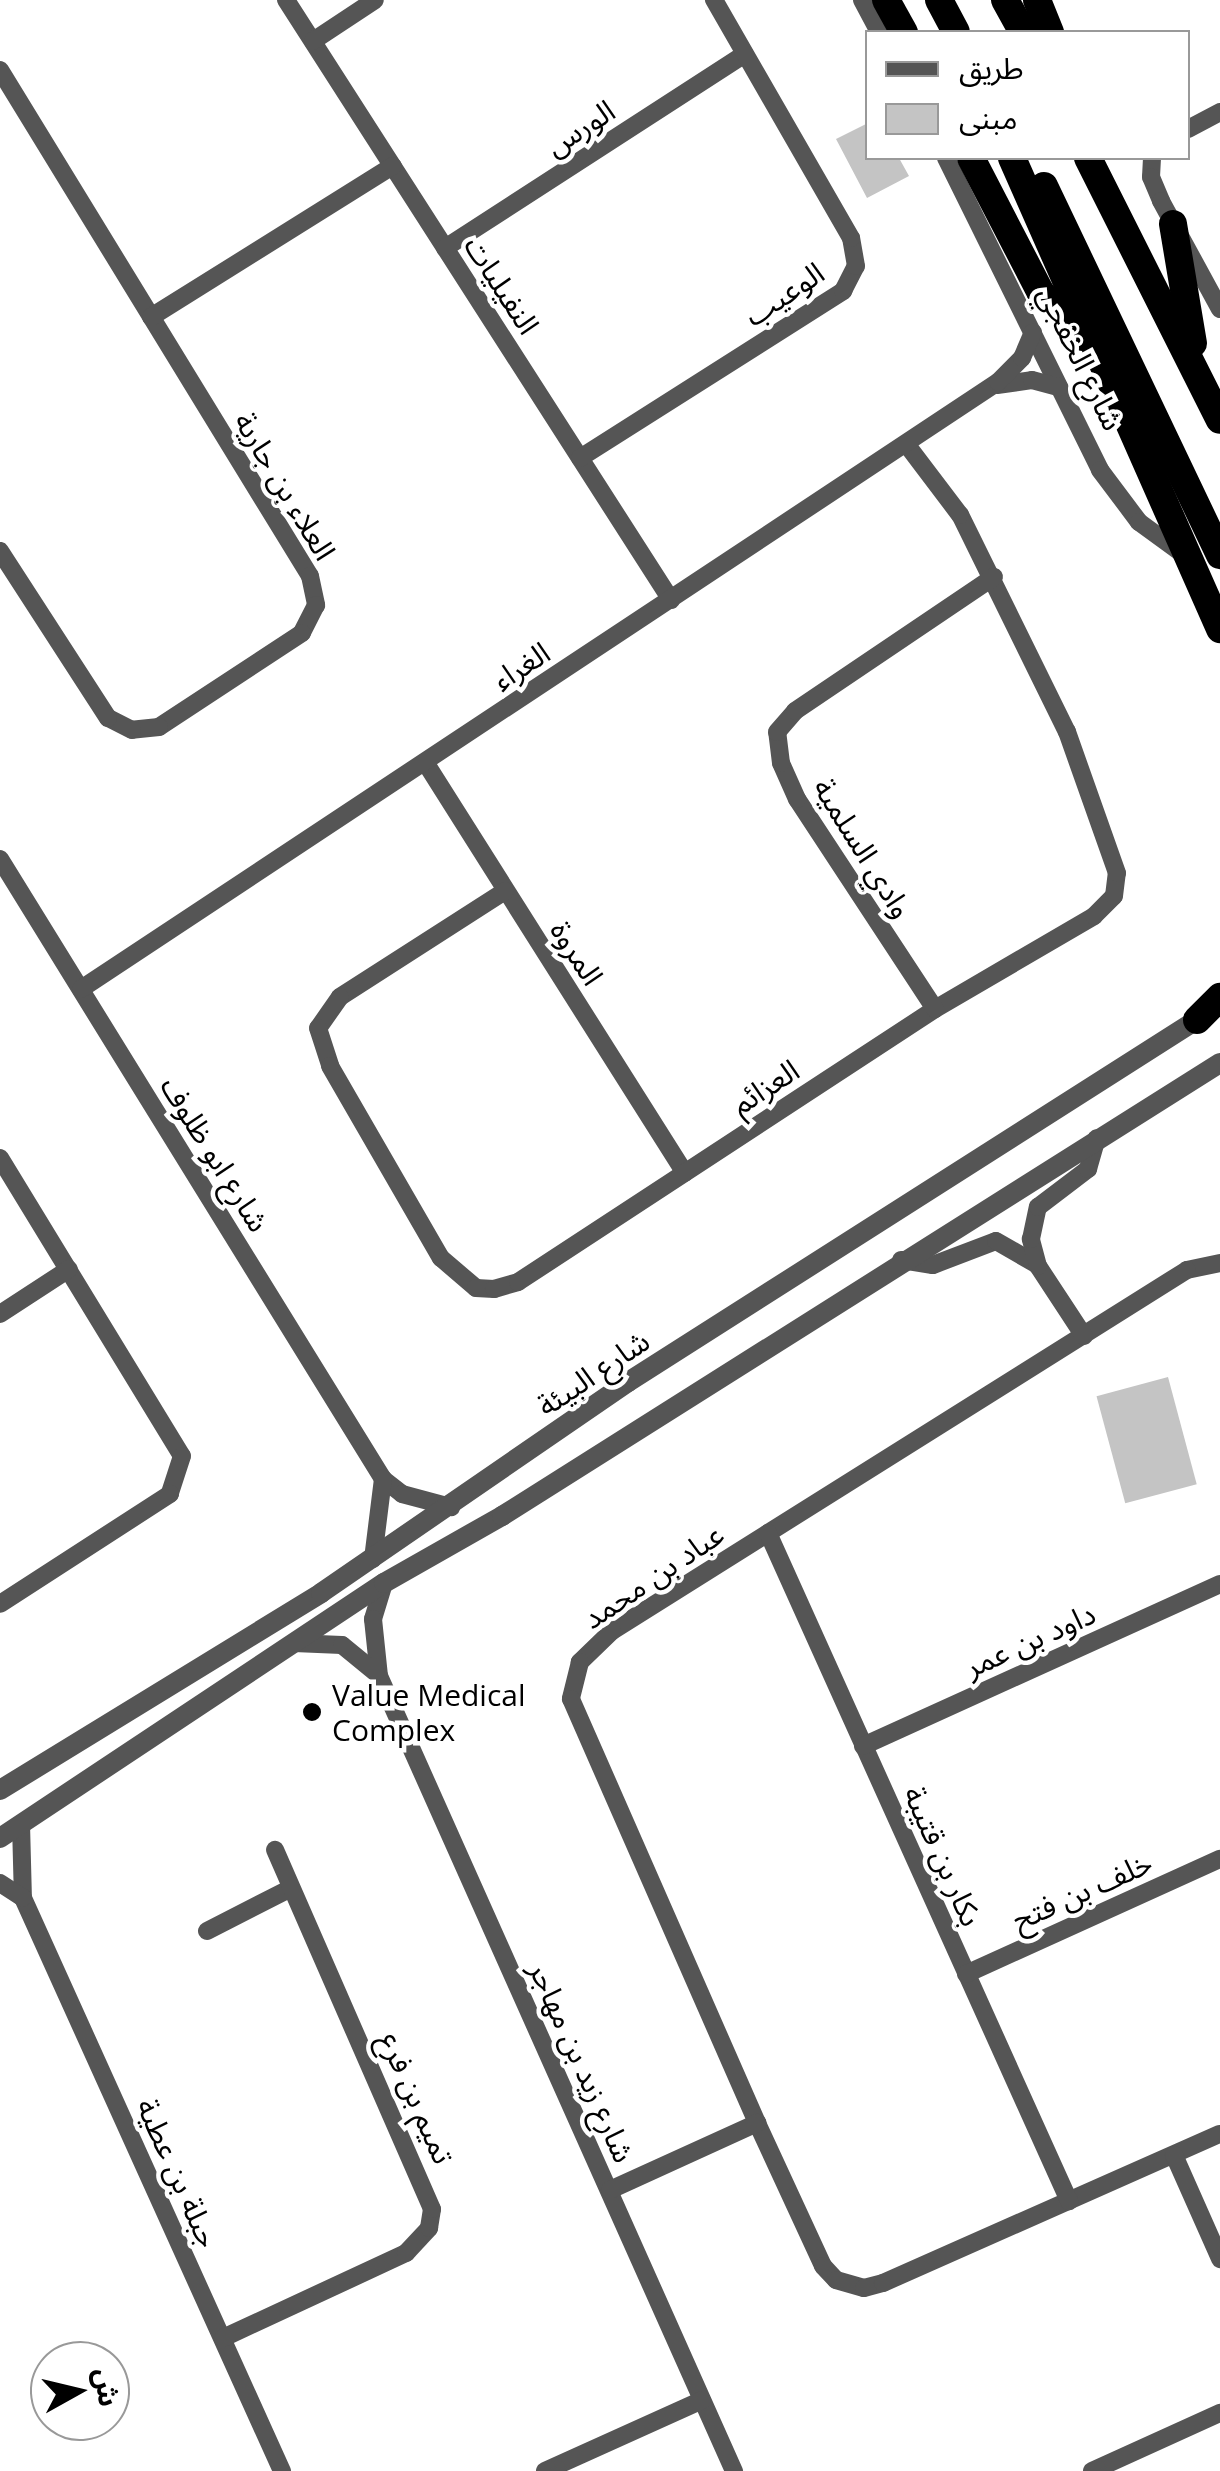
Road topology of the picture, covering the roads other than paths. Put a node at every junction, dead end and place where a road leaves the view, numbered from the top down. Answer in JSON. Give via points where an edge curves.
{"nodes":[{"id":1,"x":286,"y":0,"type":"edge"},
{"id":2,"x":375,"y":0,"type":"edge"},
{"id":3,"x":714,"y":0,"type":"edge"},
{"id":4,"x":862,"y":0,"type":"edge"},
{"id":5,"x":886,"y":0,"type":"edge"},
{"id":6,"x":939,"y":0,"type":"edge"},
{"id":7,"x":1005,"y":0,"type":"edge"},
{"id":8,"x":1037,"y":0,"type":"edge"},
{"id":9,"x":878,"y":30,"type":"edge"},
{"id":10,"x":903,"y":30,"type":"edge"},
{"id":11,"x":955,"y":30,"type":"edge"},
{"id":12,"x":1022,"y":30,"type":"edge"},
{"id":13,"x":1049,"y":30,"type":"edge"},
{"id":14,"x":313,"y":41,"type":"junction"},
{"id":15,"x":744,"y":54,"type":"junction"},
{"id":16,"x":0,"y":70,"type":"edge"},
{"id":17,"x":1220,"y":112,"type":"edge"},
{"id":18,"x":1190,"y":128,"type":"edge"},
{"id":19,"x":947,"y":160,"type":"edge"},
{"id":20,"x":972,"y":160,"type":"edge"},
{"id":21,"x":1013,"y":160,"type":"edge"},
{"id":22,"x":1031,"y":160,"type":"edge"},
{"id":23,"x":1089,"y":160,"type":"edge"},
{"id":24,"x":1152,"y":160,"type":"edge"},
{"id":25,"x":393,"y":166,"type":"junction"},
{"id":26,"x":1173,"y":224,"type":"junction"},
{"id":27,"x":446,"y":248,"type":"junction"},
{"id":28,"x":1220,"y":309,"type":"edge"},
{"id":29,"x":151,"y":317,"type":"junction"},
{"id":30,"x":1033,"y":332,"type":"junction"},
{"id":31,"x":1096,"y":350,"type":"junction"},
{"id":32,"x":1197,"y":369,"type":"junction"},
{"id":33,"x":992,"y":387,"type":"junction"},
{"id":34,"x":1059,"y":388,"type":"junction"},
{"id":35,"x":1220,"y":420,"type":"edge"},
{"id":36,"x":907,"y":444,"type":"junction"},
{"id":37,"x":580,"y":458,"type":"junction"},
{"id":38,"x":0,"y":551,"type":"edge"},
{"id":39,"x":1220,"y":556,"type":"edge"},
{"id":40,"x":1192,"y":560,"type":"junction"},
{"id":41,"x":994,"y":578,"type":"junction"},
{"id":42,"x":672,"y":600,"type":"junction"},
{"id":43,"x":1220,"y":629,"type":"edge"},
{"id":44,"x":425,"y":762,"type":"junction"},
{"id":45,"x":0,"y":859,"type":"edge"},
{"id":46,"x":506,"y":892,"type":"junction"},
{"id":47,"x":81,"y":989,"type":"junction"},
{"id":48,"x":1220,"y":997,"type":"edge"},
{"id":49,"x":935,"y":1009,"type":"junction"},
{"id":50,"x":1209,"y":1013,"type":"edge"},
{"id":51,"x":1220,"y":1063,"type":"edge"},
{"id":52,"x":1097,"y":1138,"type":"junction"},
{"id":53,"x":0,"y":1158,"type":"edge"},
{"id":54,"x":685,"y":1173,"type":"junction"},
{"id":55,"x":901,"y":1260,"type":"junction"},
{"id":56,"x":1220,"y":1262,"type":"edge"},
{"id":57,"x":1038,"y":1266,"type":"junction"},
{"id":58,"x":69,"y":1269,"type":"junction"},
{"id":59,"x":0,"y":1314,"type":"edge"},
{"id":60,"x":1084,"y":1336,"type":"junction"},
{"id":61,"x":383,"y":1478,"type":"junction"},
{"id":62,"x":451,"y":1507,"type":"junction"},
{"id":63,"x":768,"y":1533,"type":"junction"},
{"id":64,"x":373,"y":1559,"type":"junction"},
{"id":65,"x":384,"y":1583,"type":"junction"},
{"id":66,"x":1220,"y":1584,"type":"edge"},
{"id":67,"x":0,"y":1604,"type":"edge"},
{"id":68,"x":294,"y":1644,"type":"junction"},
{"id":69,"x":379,"y":1676,"type":"junction"},
{"id":70,"x":863,"y":1746,"type":"junction"},
{"id":71,"x":0,"y":1790,"type":"edge"},
{"id":72,"x":22,"y":1824,"type":"junction"},
{"id":73,"x":0,"y":1838,"type":"edge"},
{"id":74,"x":275,"y":1850,"type":"dead end"},
{"id":75,"x":1220,"y":1859,"type":"edge"},
{"id":76,"x":0,"y":1884,"type":"edge"},
{"id":77,"x":291,"y":1888,"type":"junction"},
{"id":78,"x":22,"y":1898,"type":"junction"},
{"id":79,"x":207,"y":1931,"type":"dead end"},
{"id":80,"x":966,"y":1974,"type":"junction"},
{"id":81,"x":758,"y":2122,"type":"junction"},
{"id":82,"x":1220,"y":2134,"type":"edge"},
{"id":83,"x":1174,"y":2155,"type":"junction"},
{"id":84,"x":610,"y":2190,"type":"junction"},
{"id":85,"x":1069,"y":2201,"type":"junction"},
{"id":86,"x":1220,"y":2258,"type":"edge"},
{"id":87,"x":223,"y":2338,"type":"junction"},
{"id":88,"x":702,"y":2400,"type":"junction"},
{"id":89,"x":1220,"y":2413,"type":"edge"},
{"id":90,"x":551,"y":2470,"type":"edge"},
{"id":91,"x":282,"y":2471,"type":"edge"},
{"id":92,"x":734,"y":2471,"type":"edge"},
{"id":93,"x":1092,"y":2471,"type":"edge"}],
"edges":[{"from":1,"to":14,"type":"street","name":"النفيليات"},
{"from":2,"to":14,"type":"street"},
{"from":3,"to":15,"type":"street","name":"الوعيب"},
{"from":4,"to":9,"type":"street"},
{"from":5,"to":10,"type":"highway"},
{"from":6,"to":11,"type":"highway"},
{"from":7,"to":12,"type":"highway"},
{"from":8,"to":13,"type":"highway"},
{"from":14,"to":25,"type":"street","name":"النفيليات"},
{"from":15,"to":27,"type":"street","name":"الورس"},
{"from":15,"to":37,"type":"street","name":"الوعيب","via":[[851,238],[851,279],[843,291]]},
{"from":16,"to":29,"type":"street","name":"العلاء بن جارية"},
{"from":17,"to":18,"type":"street"},
{"from":19,"to":30,"type":"street","name":"شارع الخفجي"},
{"from":20,"to":31,"type":"highway","via":[[1041,294]]},
{"from":21,"to":31,"type":"highway","name":"شارع الخفجي"},
{"from":22,"to":39,"type":"highway"},
{"from":23,"to":32,"type":"highway"},
{"from":24,"to":26,"type":"street","via":[[1150,177]]},
{"from":25,"to":27,"type":"street","name":"النفيليات"},
{"from":25,"to":29,"type":"street"},
{"from":26,"to":28,"type":"street"},
{"from":26,"to":32,"type":"highway"},
{"from":27,"to":37,"type":"street","name":"النفيليات"},
{"from":29,"to":38,"type":"street","name":"العلاء بن جارية","via":[[310,576],[316,605],[302,633],[159,726],[132,730],[108,718]]},
{"from":30,"to":33,"type":"street","name":"الغراء","via":[[1013,369]]},
{"from":30,"to":34,"type":"street","name":"شارع الخفجي"},
{"from":31,"to":40,"type":"highway","name":"شارع الخفجي"},
{"from":32,"to":35,"type":"highway"},
{"from":33,"to":34,"type":"street","via":[[1018,380]]},
{"from":33,"to":36,"type":"street","name":"الغراء"},
{"from":34,"to":40,"type":"street","name":"شارع الخفجي","via":[[1118,498]]},
{"from":36,"to":41,"type":"street","name":"العزائم","via":[[960,514]]},
{"from":36,"to":42,"type":"street","name":"الغراء"},
{"from":37,"to":42,"type":"street","name":"النفيليات"},
{"from":40,"to":43,"type":"highway","name":"شارع الخفجي"},
{"from":41,"to":49,"type":"street","name":"العزائم","via":[[1067,732],[1117,873],[1114,896],[1094,916]]},
{"from":41,"to":49,"type":"street","name":"وادي السلمية","via":[[794,711],[777,732],[780,763],[797,799]]},
{"from":42,"to":44,"type":"street","name":"الغراء"},
{"from":44,"to":46,"type":"street","name":"المروة"},
{"from":44,"to":47,"type":"street","name":"الغراء"},
{"from":45,"to":47,"type":"street","name":"شارع ابو ظلوف"},
{"from":46,"to":54,"type":"street","name":"المروة"},
{"from":46,"to":54,"type":"street","name":"العزائم","via":[[340,997],[318,1028],[330,1066],[441,1258],[476,1288],[518,1282]]},
{"from":47,"to":61,"type":"street","name":"شارع ابو ظلوف"},
{"from":48,"to":50,"type":"highway"},
{"from":49,"to":54,"type":"street","name":"العزائم"},
{"from":50,"to":62,"type":"street","name":"شارع البيئة","via":[[628,1382]]},
{"from":51,"to":52,"type":"street"},
{"from":52,"to":55,"type":"street"},
{"from":52,"to":57,"type":"street","via":[[1088,1168],[1038,1207],[1031,1240]]},
{"from":53,"to":58,"type":"street"},
{"from":55,"to":57,"type":"street","via":[[933,1265],[996,1241]]},
{"from":55,"to":65,"type":"street","via":[[502,1516]]},
{"from":56,"to":60,"type":"street","name":"عباد بن محمد","via":[[1186,1270]]},
{"from":57,"to":60,"type":"street"},
{"from":58,"to":59,"type":"street"},
{"from":58,"to":67,"type":"street","via":[[176,1439],[181,1476],[155,1506]]},
{"from":60,"to":63,"type":"street","name":"عباد بن محمد"},
{"from":61,"to":62,"type":"street","via":[[402,1494]]},
{"from":61,"to":64,"type":"street"},
{"from":62,"to":64,"type":"street","name":"شارع البيئة"},
{"from":63,"to":70,"type":"street","name":"بكار بن قتيبة"},
{"from":63,"to":81,"type":"street","name":"عباد بن محمد","via":[[595,1645],[572,1678],[571,1699]]},
{"from":64,"to":71,"type":"street","name":"شارع البيئة"},
{"from":65,"to":68,"type":"street"},
{"from":65,"to":69,"type":"street","name":"شارع زيد بن مهاجر","via":[[373,1619]]},
{"from":66,"to":70,"type":"street","name":"داود بن عمر"},
{"from":68,"to":69,"type":"street","name":"شارع زيد بن مهاجر","via":[[342,1645]]},
{"from":68,"to":72,"type":"street"},
{"from":69,"to":84,"type":"street","name":"شارع زيد بن مهاجر"},
{"from":70,"to":80,"type":"street","name":"بكار بن قتيبة"},
{"from":72,"to":73,"type":"street"},
{"from":72,"to":78,"type":"street","name":"جبلة بن عطية"},
{"from":74,"to":77,"type":"street","name":"تميم بن فرع"},
{"from":75,"to":80,"type":"street","name":"خلف بن فتح"},
{"from":76,"to":78,"type":"street"},
{"from":77,"to":79,"type":"street"},
{"from":77,"to":87,"type":"street","name":"تميم بن فرع","via":[[432,2209],[429,2228],[406,2253]]},
{"from":78,"to":87,"type":"street","name":"جبلة بن عطية"},
{"from":80,"to":85,"type":"street","name":"بكار بن قتيبة"},
{"from":81,"to":84,"type":"street"},
{"from":81,"to":85,"type":"street","name":"عباد بن محمد","via":[[823,2266],[848,2286],[883,2283]]},
{"from":82,"to":83,"type":"street","name":"عباد بن محمد"},
{"from":83,"to":85,"type":"street","name":"عباد بن محمد"},
{"from":83,"to":86,"type":"street"},
{"from":84,"to":88,"type":"street","name":"شارع زيد بن مهاجر"},
{"from":87,"to":91,"type":"street","name":"جبلة بن عطية"},
{"from":88,"to":90,"type":"street"},
{"from":88,"to":92,"type":"street","name":"شارع زيد بن مهاجر"},
{"from":89,"to":93,"type":"street"}]}
